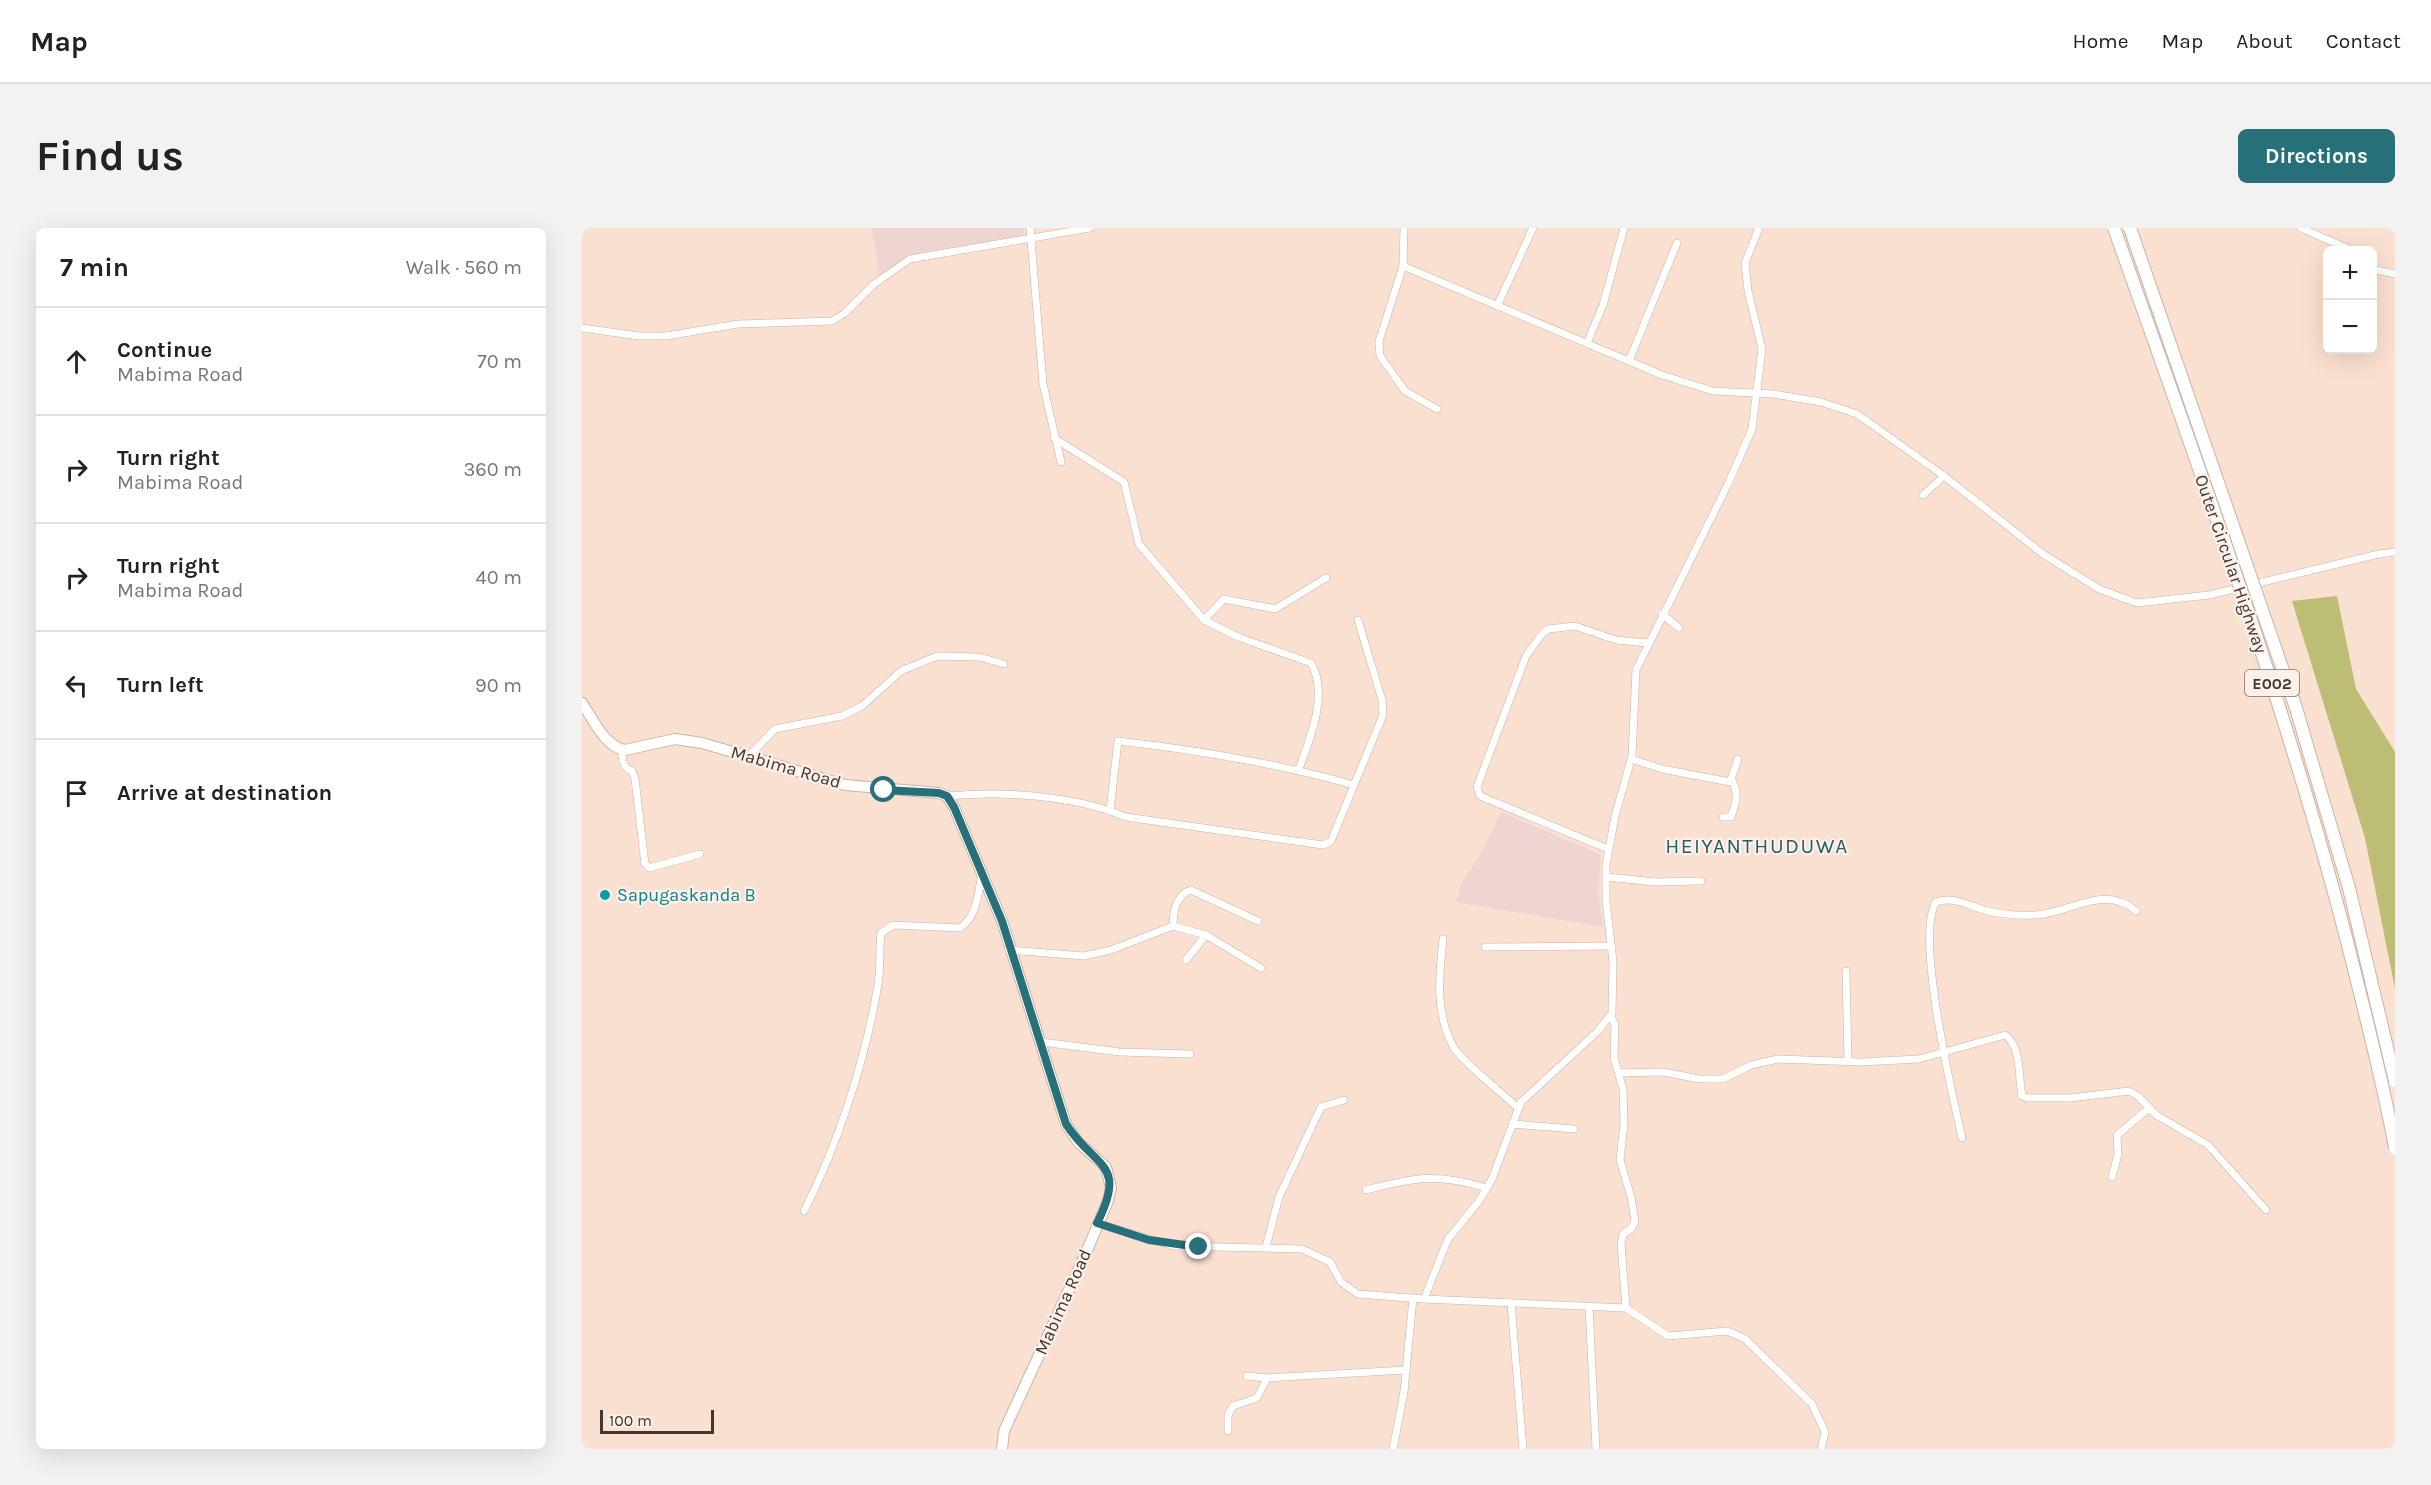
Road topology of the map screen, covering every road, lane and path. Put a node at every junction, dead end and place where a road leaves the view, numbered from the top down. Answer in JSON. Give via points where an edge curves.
{"nodes":[{"id":1,"x":1030,"y":228,"type":"edge"},
{"id":2,"x":1090,"y":228,"type":"edge"},
{"id":3,"x":1404,"y":228,"type":"edge"},
{"id":4,"x":1533,"y":228,"type":"edge"},
{"id":5,"x":1624,"y":228,"type":"edge"},
{"id":6,"x":1759,"y":228,"type":"edge"},
{"id":7,"x":2114,"y":228,"type":"edge"},
{"id":8,"x":2130,"y":228,"type":"edge"},
{"id":9,"x":2301,"y":228,"type":"edge"},
{"id":10,"x":1032,"y":239,"type":"junction"},
{"id":11,"x":1677,"y":243,"type":"dead end"},
{"id":12,"x":2342,"y":246,"type":"edge"},
{"id":13,"x":1403,"y":266,"type":"junction"},
{"id":14,"x":2377,"y":270,"type":"edge"},
{"id":15,"x":2395,"y":274,"type":"edge"},
{"id":16,"x":1497,"y":306,"type":"junction"},
{"id":17,"x":582,"y":328,"type":"edge"},
{"id":18,"x":1587,"y":343,"type":"junction"},
{"id":19,"x":1629,"y":361,"type":"junction"},
{"id":20,"x":1758,"y":394,"type":"junction"},
{"id":21,"x":1437,"y":409,"type":"dead end"},
{"id":22,"x":1053,"y":438,"type":"junction"},
{"id":23,"x":1061,"y":462,"type":"dead end"},
{"id":24,"x":1944,"y":476,"type":"junction"},
{"id":25,"x":1923,"y":495,"type":"dead end"},
{"id":26,"x":2395,"y":552,"type":"edge"},
{"id":27,"x":1326,"y":578,"type":"dead end"},
{"id":28,"x":1662,"y":614,"type":"junction"},
{"id":29,"x":1204,"y":620,"type":"junction"},
{"id":30,"x":1358,"y":620,"type":"dead end"},
{"id":31,"x":1679,"y":628,"type":"dead end"},
{"id":32,"x":1647,"y":643,"type":"junction"},
{"id":33,"x":1004,"y":664,"type":"dead end"},
{"id":34,"x":582,"y":703,"type":"edge"},
{"id":35,"x":622,"y":750,"type":"junction"},
{"id":36,"x":748,"y":757,"type":"junction"},
{"id":37,"x":1631,"y":759,"type":"junction"},
{"id":38,"x":1738,"y":759,"type":"dead end"},
{"id":39,"x":1299,"y":769,"type":"junction"},
{"id":40,"x":1732,"y":780,"type":"junction"},
{"id":41,"x":1354,"y":784,"type":"junction"},
{"id":42,"x":947,"y":796,"type":"junction"},
{"id":43,"x":1110,"y":810,"type":"junction"},
{"id":44,"x":1723,"y":817,"type":"dead end"},
{"id":45,"x":1608,"y":849,"type":"junction"},
{"id":46,"x":700,"y":854,"type":"dead end"},
{"id":47,"x":982,"y":872,"type":"junction"},
{"id":48,"x":1606,"y":877,"type":"junction"},
{"id":49,"x":1701,"y":881,"type":"dead end"},
{"id":50,"x":2136,"y":911,"type":"dead end"},
{"id":51,"x":1258,"y":921,"type":"dead end"},
{"id":52,"x":1173,"y":926,"type":"junction"},
{"id":53,"x":1206,"y":935,"type":"junction"},
{"id":54,"x":1443,"y":939,"type":"dead end"},
{"id":55,"x":1485,"y":946,"type":"dead end"},
{"id":56,"x":1611,"y":946,"type":"junction"},
{"id":57,"x":1009,"y":950,"type":"junction"},
{"id":58,"x":1186,"y":960,"type":"dead end"},
{"id":59,"x":1261,"y":968,"type":"dead end"},
{"id":60,"x":1846,"y":971,"type":"dead end"},
{"id":61,"x":1611,"y":1017,"type":"junction"},
{"id":62,"x":1041,"y":1042,"type":"junction"},
{"id":63,"x":1943,"y":1053,"type":"junction"},
{"id":64,"x":1190,"y":1054,"type":"dead end"},
{"id":65,"x":1848,"y":1061,"type":"junction"},
{"id":66,"x":1619,"y":1073,"type":"junction"},
{"id":67,"x":2395,"y":1081,"type":"edge"},
{"id":68,"x":1344,"y":1100,"type":"dead end"},
{"id":69,"x":1518,"y":1108,"type":"junction"},
{"id":70,"x":2148,"y":1109,"type":"junction"},
{"id":71,"x":1512,"y":1124,"type":"junction"},
{"id":72,"x":1574,"y":1129,"type":"dead end"},
{"id":73,"x":1962,"y":1138,"type":"dead end"},
{"id":74,"x":2395,"y":1148,"type":"edge"},
{"id":75,"x":2112,"y":1177,"type":"dead end"},
{"id":76,"x":1487,"y":1188,"type":"junction"},
{"id":77,"x":1366,"y":1190,"type":"dead end"},
{"id":78,"x":2266,"y":1210,"type":"dead end"},
{"id":79,"x":804,"y":1211,"type":"dead end"},
{"id":80,"x":1097,"y":1223,"type":"junction"},
{"id":81,"x":1266,"y":1247,"type":"junction"},
{"id":82,"x":1413,"y":1298,"type":"junction"},
{"id":83,"x":1424,"y":1299,"type":"junction"},
{"id":84,"x":1511,"y":1303,"type":"junction"},
{"id":85,"x":1589,"y":1307,"type":"junction"},
{"id":86,"x":1626,"y":1308,"type":"junction"},
{"id":87,"x":1406,"y":1370,"type":"junction"},
{"id":88,"x":1247,"y":1376,"type":"dead end"},
{"id":89,"x":1268,"y":1378,"type":"junction"},
{"id":90,"x":1228,"y":1431,"type":"dead end"},
{"id":91,"x":1002,"y":1449,"type":"edge"},
{"id":92,"x":1393,"y":1449,"type":"edge"},
{"id":93,"x":1522,"y":1449,"type":"edge"},
{"id":94,"x":1596,"y":1449,"type":"edge"},
{"id":95,"x":1821,"y":1449,"type":"edge"}],
"edges":[{"from":1,"to":10,"type":"street"},
{"from":2,"to":10,"type":"street"},
{"from":3,"to":13,"type":"street"},
{"from":4,"to":16,"type":"street"},
{"from":5,"to":18,"type":"street","via":[[1603,305]]},
{"from":6,"to":20,"type":"street","via":[[1745,263],[1762,349]]},
{"from":7,"to":74,"type":"highway","name":"Outer Circular Highway","number":"E002","bridge":true,"via":[[2283,714],[2334,889]]},
{"from":8,"to":67,"type":"highway","name":"Outer Circular Highway","number":"E002","bridge":true,"via":[[2296,708],[2349,888]]},
{"from":9,"to":12,"type":"street"},
{"from":10,"to":17,"type":"street","via":[[910,259],[831,321],[738,324],[666,336]]},
{"from":10,"to":22,"type":"street","via":[[1043,384]]},
{"from":11,"to":19,"type":"street"},
{"from":13,"to":16,"type":"street"},
{"from":13,"to":21,"type":"street","via":[[1379,341],[1380,356],[1406,391]]},
{"from":14,"to":15,"type":"street"},
{"from":16,"to":18,"type":"street"},
{"from":18,"to":19,"type":"street"},
{"from":19,"to":20,"type":"street","via":[[1713,391]]},
{"from":20,"to":24,"type":"street","via":[[1821,402],[1857,414]]},
{"from":20,"to":28,"type":"street","via":[[1746,444]]},
{"from":22,"to":23,"type":"street"},
{"from":22,"to":29,"type":"street","via":[[1124,482],[1139,544]]},
{"from":24,"to":25,"type":"street"},
{"from":24,"to":26,"type":"street","via":[[2043,554],[2099,589],[2138,603],[2209,595]]},
{"from":27,"to":29,"type":"street","via":[[1275,609],[1224,599]]},
{"from":28,"to":31,"type":"street"},
{"from":28,"to":32,"type":"street"},
{"from":29,"to":39,"type":"street","via":[[1238,637],[1311,663],[1317,674],[1314,729]]},
{"from":30,"to":41,"type":"street","via":[[1383,715]]},
{"from":32,"to":37,"type":"street","via":[[1634,683]]},
{"from":32,"to":45,"type":"street","via":[[1616,640],[1575,626],[1548,629],[1542,634],[1526,656],[1476,787],[1480,796]]},
{"from":33,"to":36,"type":"street","via":[[979,657],[937,656],[901,671],[862,706],[842,716],[776,729]]},
{"from":34,"to":35,"type":"main road","via":[[610,743]]},
{"from":35,"to":36,"type":"main road","name":"Mabima Road","via":[[675,740],[702,743]]},
{"from":35,"to":46,"type":"street","via":[[622,760],[635,779],[645,864],[649,868]]},
{"from":36,"to":42,"type":"main road","name":"Mabima Road","via":[[845,785],[929,791]]},
{"from":37,"to":40,"type":"street","via":[[1704,779]]},
{"from":37,"to":45,"type":"street"},
{"from":38,"to":40,"type":"street"},
{"from":39,"to":41,"type":"street"},
{"from":39,"to":43,"type":"street","via":[[1208,751],[1118,741]]},
{"from":40,"to":44,"type":"street","via":[[1737,790],[1733,812],[1731,817]]},
{"from":41,"to":43,"type":"street","via":[[1331,841],[1323,845],[1126,817]]},
{"from":42,"to":43,"type":"street","via":[[988,792]]},
{"from":42,"to":47,"type":"main road","name":"Mabima Road"},
{"from":45,"to":48,"type":"street"},
{"from":47,"to":57,"type":"main road","name":"Mabima Road"},
{"from":47,"to":79,"type":"street","via":[[968,923],[960,928],[893,926],[881,933],[879,982],[850,1095],[823,1173]]},
{"from":48,"to":49,"type":"street"},
{"from":48,"to":56,"type":"street"},
{"from":50,"to":63,"type":"street","via":[[2116,899],[2034,915],[1986,910],[1954,899],[1936,902],[1928,921]]},
{"from":51,"to":52,"type":"street","via":[[1191,890],[1182,895],[1174,909]]},
{"from":52,"to":53,"type":"street"},
{"from":52,"to":57,"type":"street","via":[[1112,950],[1084,956]]},
{"from":53,"to":58,"type":"street"},
{"from":53,"to":59,"type":"street"},
{"from":54,"to":69,"type":"street","via":[[1438,983],[1455,1048]]},
{"from":55,"to":56,"type":"street"},
{"from":56,"to":61,"type":"street"},
{"from":57,"to":62,"type":"main road","name":"Mabima Road"},
{"from":60,"to":65,"type":"street"},
{"from":61,"to":66,"type":"street"},
{"from":61,"to":69,"type":"street"},
{"from":62,"to":64,"type":"street","via":[[1120,1053]]},
{"from":62,"to":80,"type":"main road","name":"Mabima Road","via":[[1066,1124],[1110,1176],[1108,1202]]},
{"from":63,"to":65,"type":"street","via":[[1919,1059]]},
{"from":63,"to":70,"type":"street","via":[[2005,1035],[2015,1050],[2022,1096],[2070,1098],[2129,1091]]},
{"from":63,"to":73,"type":"street"},
{"from":65,"to":66,"type":"street","via":[[1778,1059],[1751,1065],[1723,1079],[1663,1072]]},
{"from":66,"to":86,"type":"street","via":[[1624,1123],[1620,1160],[1635,1221],[1623,1234]]},
{"from":68,"to":81,"type":"street","via":[[1321,1107],[1279,1197]]},
{"from":69,"to":71,"type":"street"},
{"from":70,"to":75,"type":"street","via":[[2117,1135],[2118,1154]]},
{"from":70,"to":78,"type":"street","via":[[2208,1145]]},
{"from":71,"to":72,"type":"street"},
{"from":71,"to":76,"type":"street"},
{"from":76,"to":77,"type":"street","via":[[1435,1177]]},
{"from":76,"to":83,"type":"street","via":[[1448,1239]]},
{"from":80,"to":81,"type":"street","via":[[1173,1246]]},
{"from":80,"to":91,"type":"main road","name":"Mabima Road","via":[[1004,1431]]},
{"from":81,"to":82,"type":"street","via":[[1302,1249],[1317,1255],[1330,1262],[1341,1282],[1358,1294]]},
{"from":82,"to":83,"type":"street"},
{"from":82,"to":87,"type":"street"},
{"from":83,"to":84,"type":"street"},
{"from":84,"to":85,"type":"street"},
{"from":84,"to":93,"type":"street"},
{"from":85,"to":86,"type":"street"},
{"from":85,"to":94,"type":"street"},
{"from":86,"to":95,"type":"street","via":[[1668,1336],[1727,1331],[1744,1338],[1812,1404],[1825,1432]]},
{"from":87,"to":89,"type":"street"},
{"from":87,"to":92,"type":"street"},
{"from":88,"to":89,"type":"street"},
{"from":89,"to":90,"type":"street","via":[[1257,1398],[1233,1406],[1228,1415]]}]}
